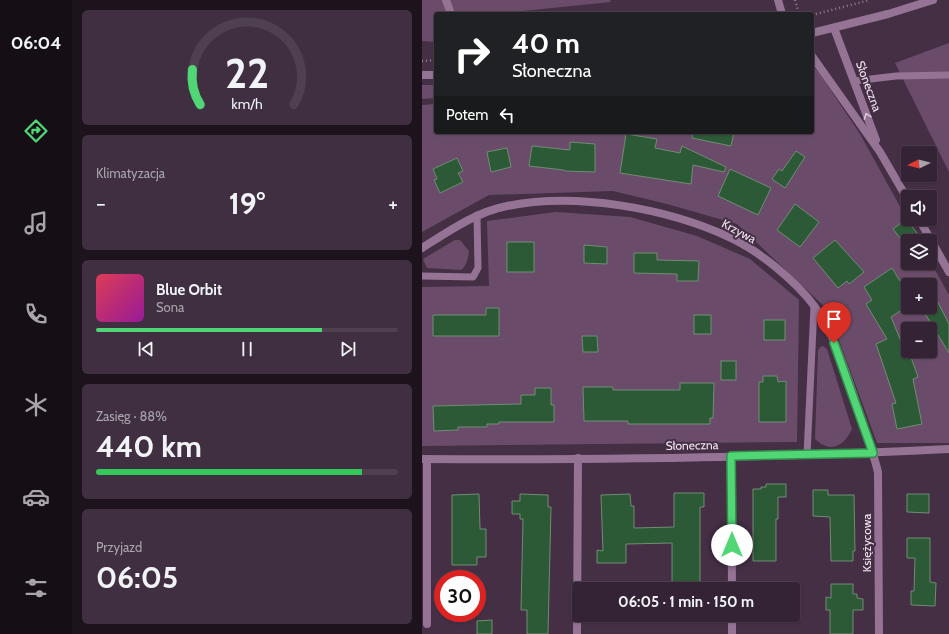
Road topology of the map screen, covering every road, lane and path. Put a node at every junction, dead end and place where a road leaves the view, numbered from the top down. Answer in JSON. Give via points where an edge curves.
{"nodes":[{"id":1,"x":446,"y":0,"type":"edge"},
{"id":2,"x":778,"y":0,"type":"edge"},
{"id":3,"x":795,"y":0,"type":"edge"},
{"id":4,"x":870,"y":0,"type":"edge"},
{"id":5,"x":933,"y":0,"type":"edge"},
{"id":6,"x":450,"y":12,"type":"edge"},
{"id":7,"x":781,"y":12,"type":"edge"},
{"id":8,"x":798,"y":12,"type":"edge"},
{"id":9,"x":814,"y":14,"type":"edge"},
{"id":10,"x":834,"y":28,"type":"junction"},
{"id":11,"x":814,"y":33,"type":"edge"},
{"id":12,"x":814,"y":59,"type":"edge"},
{"id":13,"x":434,"y":60,"type":"edge"},
{"id":14,"x":422,"y":61,"type":"edge"},
{"id":15,"x":422,"y":75,"type":"edge"},
{"id":16,"x":434,"y":75,"type":"edge"},
{"id":17,"x":949,"y":76,"type":"edge"},
{"id":18,"x":854,"y":81,"type":"junction"},
{"id":19,"x":880,"y":152,"type":"junction"},
{"id":20,"x":902,"y":190,"type":"edge"},
{"id":21,"x":478,"y":215,"type":"junction"},
{"id":22,"x":923,"y":226,"type":"edge"},
{"id":23,"x":422,"y":248,"type":"edge"},
{"id":24,"x":949,"y":272,"type":"edge"},
{"id":25,"x":422,"y":276,"type":"edge"},
{"id":26,"x":814,"y":306,"type":"junction"},
{"id":27,"x":949,"y":450,"type":"edge"},
{"id":28,"x":873,"y":453,"type":"junction"},
{"id":29,"x":807,"y":455,"type":"junction"},
{"id":30,"x":731,"y":456,"type":"junction"},
{"id":31,"x":424,"y":458,"type":"edge"},
{"id":32,"x":578,"y":458,"type":"junction"},
{"id":33,"x":732,"y":582,"type":"edge"},
{"id":34,"x":732,"y":622,"type":"edge"},
{"id":35,"x":427,"y":624,"type":"dead end"},
{"id":36,"x":577,"y":634,"type":"edge"},
{"id":37,"x":732,"y":634,"type":"edge"},
{"id":38,"x":879,"y":634,"type":"edge"}],
"edges":[{"from":1,"to":6,"type":"street"},
{"from":2,"to":7,"type":"street"},
{"from":3,"to":8,"type":"path"},
{"from":4,"to":9,"type":"path"},
{"from":5,"to":10,"type":"street"},
{"from":10,"to":11,"type":"street"},
{"from":10,"to":18,"type":"street","name":"Słoneczna"},
{"from":12,"to":19,"type":"street","name":"Słoneczna"},
{"from":13,"to":14,"type":"path"},
{"from":15,"to":16,"type":"street"},
{"from":17,"to":18,"type":"lane","via":[[896,76]]},
{"from":19,"to":18,"type":"street","name":"Słoneczna","one_way":true},
{"from":19,"to":20,"type":"street","name":"Słoneczna"},
{"from":21,"to":23,"type":"street","name":"Krzywa"},
{"from":21,"to":25,"type":"lane","via":[[478,268],[473,277]]},
{"from":21,"to":26,"type":"street","name":"Krzywa","via":[[507,206],[561,201],[672,216],[731,238],[744,246],[780,271]]},
{"from":22,"to":24,"type":"street"},
{"from":26,"to":28,"type":"street","name":"Krzywa","via":[[841,357]]},
{"from":26,"to":29,"type":"lane"},
{"from":27,"to":28,"type":"street","name":"Słoneczna"},
{"from":28,"to":29,"type":"street","name":"Słoneczna"},
{"from":28,"to":38,"type":"street","name":"Księżycowa","via":[[878,472]]},
{"from":29,"to":30,"type":"street","name":"Słoneczna"},
{"from":30,"to":32,"type":"street","name":"Słoneczna"},
{"from":30,"to":33,"type":"street"},
{"from":31,"to":32,"type":"street","name":"Słoneczna"},
{"from":31,"to":35,"type":"street","name":"Słoneczna"},
{"from":32,"to":36,"type":"street"},
{"from":34,"to":37,"type":"street"}]}
